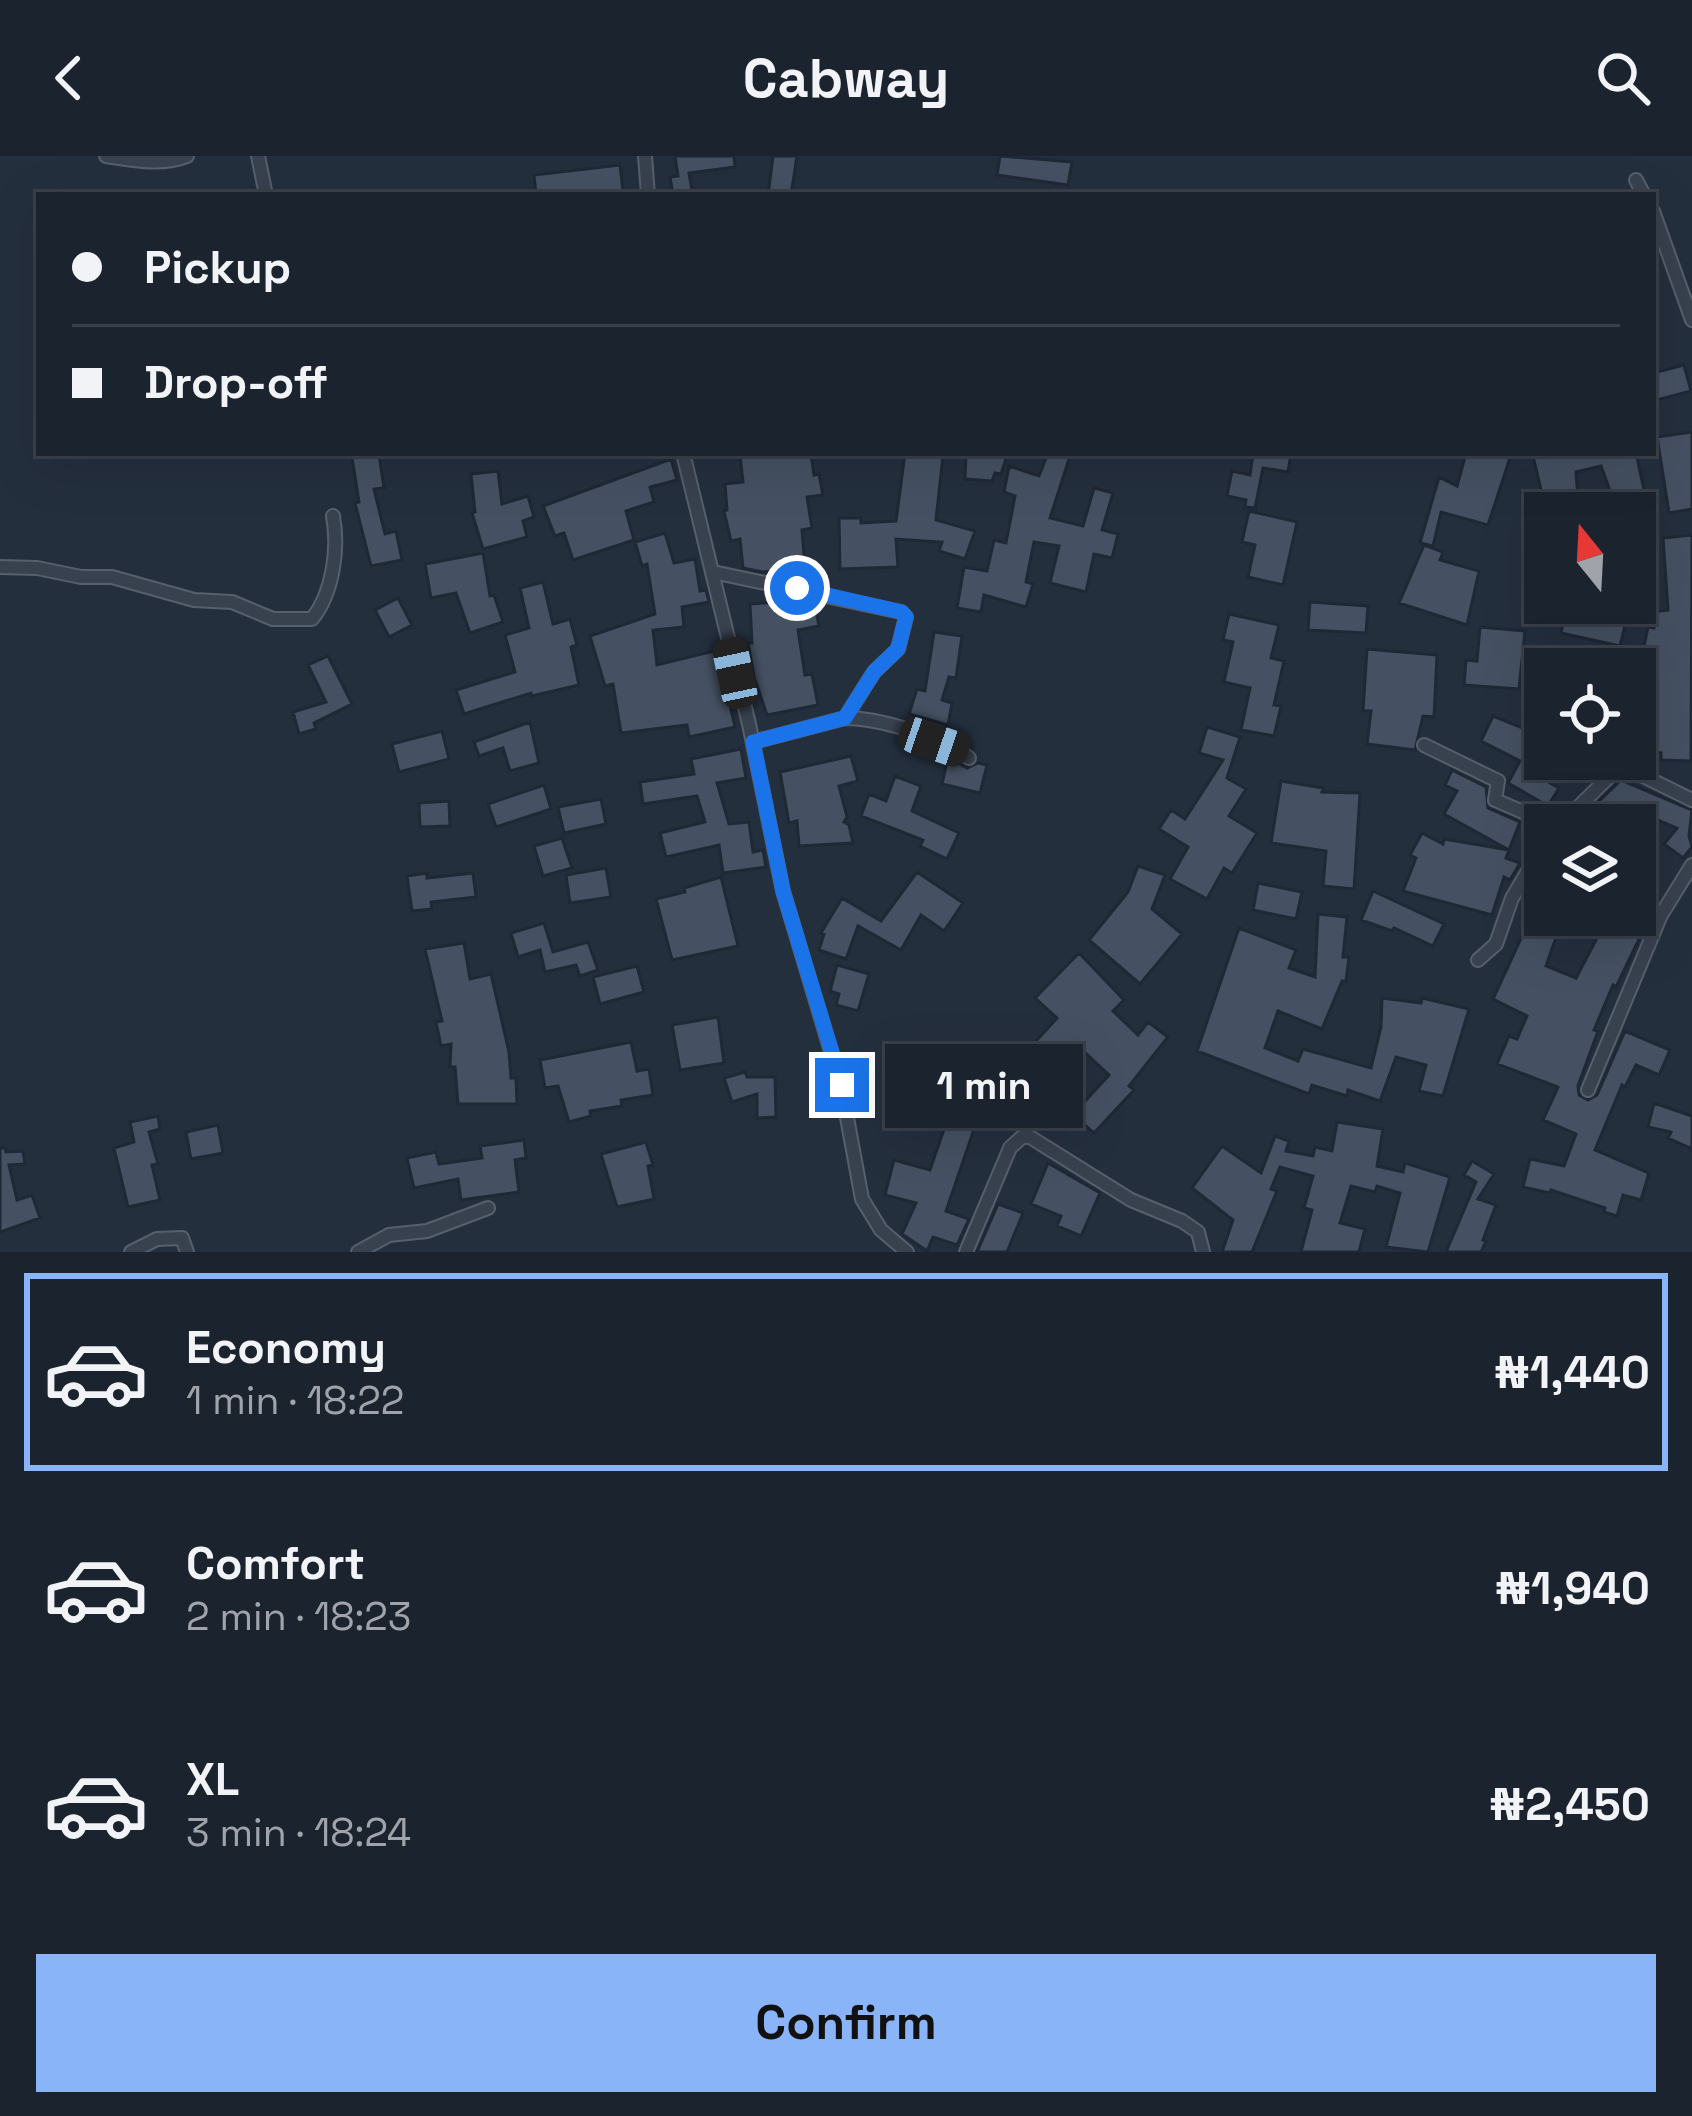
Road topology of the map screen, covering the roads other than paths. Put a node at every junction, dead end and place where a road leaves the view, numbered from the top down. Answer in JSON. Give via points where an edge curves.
{"nodes":[{"id":1,"x":106,"y":156,"type":"edge"},
{"id":2,"x":187,"y":156,"type":"edge"},
{"id":3,"x":258,"y":156,"type":"edge"},
{"id":4,"x":645,"y":156,"type":"edge"},
{"id":5,"x":1636,"y":180,"type":"dead end"},
{"id":6,"x":265,"y":192,"type":"edge"},
{"id":7,"x":648,"y":192,"type":"edge"},
{"id":8,"x":1642,"y":192,"type":"edge"},
{"id":9,"x":1656,"y":219,"type":"edge"},
{"id":10,"x":1692,"y":320,"type":"edge"},
{"id":11,"x":684,"y":456,"type":"edge"},
{"id":12,"x":333,"y":516,"type":"dead end"},
{"id":13,"x":0,"y":566,"type":"edge"},
{"id":14,"x":713,"y":572,"type":"junction"},
{"id":15,"x":845,"y":718,"type":"junction"},
{"id":16,"x":753,"y":742,"type":"junction"},
{"id":17,"x":1424,"y":746,"type":"dead end"},
{"id":18,"x":969,"y":758,"type":"dead end"},
{"id":19,"x":1692,"y":800,"type":"edge"},
{"id":20,"x":1581,"y":804,"type":"edge"},
{"id":21,"x":1524,"y":812,"type":"edge"},
{"id":22,"x":1692,"y":865,"type":"edge"},
{"id":23,"x":1524,"y":883,"type":"edge"},
{"id":24,"x":1478,"y":960,"type":"dead end"},
{"id":25,"x":1588,"y":1090,"type":"dead end"},
{"id":26,"x":488,"y":1208,"type":"dead end"},
{"id":27,"x":131,"y":1252,"type":"edge"},
{"id":28,"x":188,"y":1252,"type":"edge"},
{"id":29,"x":358,"y":1252,"type":"edge"},
{"id":30,"x":907,"y":1252,"type":"edge"},
{"id":31,"x":967,"y":1252,"type":"edge"},
{"id":32,"x":1203,"y":1252,"type":"edge"}],
"edges":[{"from":1,"to":2,"type":"street"},
{"from":3,"to":6,"type":"street"},
{"from":4,"to":7,"type":"street"},
{"from":5,"to":8,"type":"street"},
{"from":9,"to":10,"type":"street"},
{"from":11,"to":14,"type":"street"},
{"from":12,"to":13,"type":"street","via":[[330,584],[313,620],[273,620],[232,602],[112,578]]},
{"from":14,"to":15,"type":"street","via":[[902,612],[898,649]]},
{"from":14,"to":16,"type":"street"},
{"from":15,"to":16,"type":"street"},
{"from":15,"to":18,"type":"street","via":[[906,729]]},
{"from":16,"to":30,"type":"street","via":[[783,891],[842,1085],[862,1199],[880,1230]]},
{"from":17,"to":21,"type":"street","via":[[1498,781],[1495,800]]},
{"from":19,"to":20,"type":"street","via":[[1629,769],[1616,770]]},
{"from":22,"to":25,"type":"street","via":[[1661,915]]},
{"from":23,"to":24,"type":"street","via":[[1496,944]]},
{"from":26,"to":29,"type":"street","via":[[427,1231],[389,1235]]},
{"from":27,"to":28,"type":"street","via":[[182,1238]]},
{"from":31,"to":32,"type":"street","via":[[1022,1137],[1182,1221],[1198,1232]]}]}
